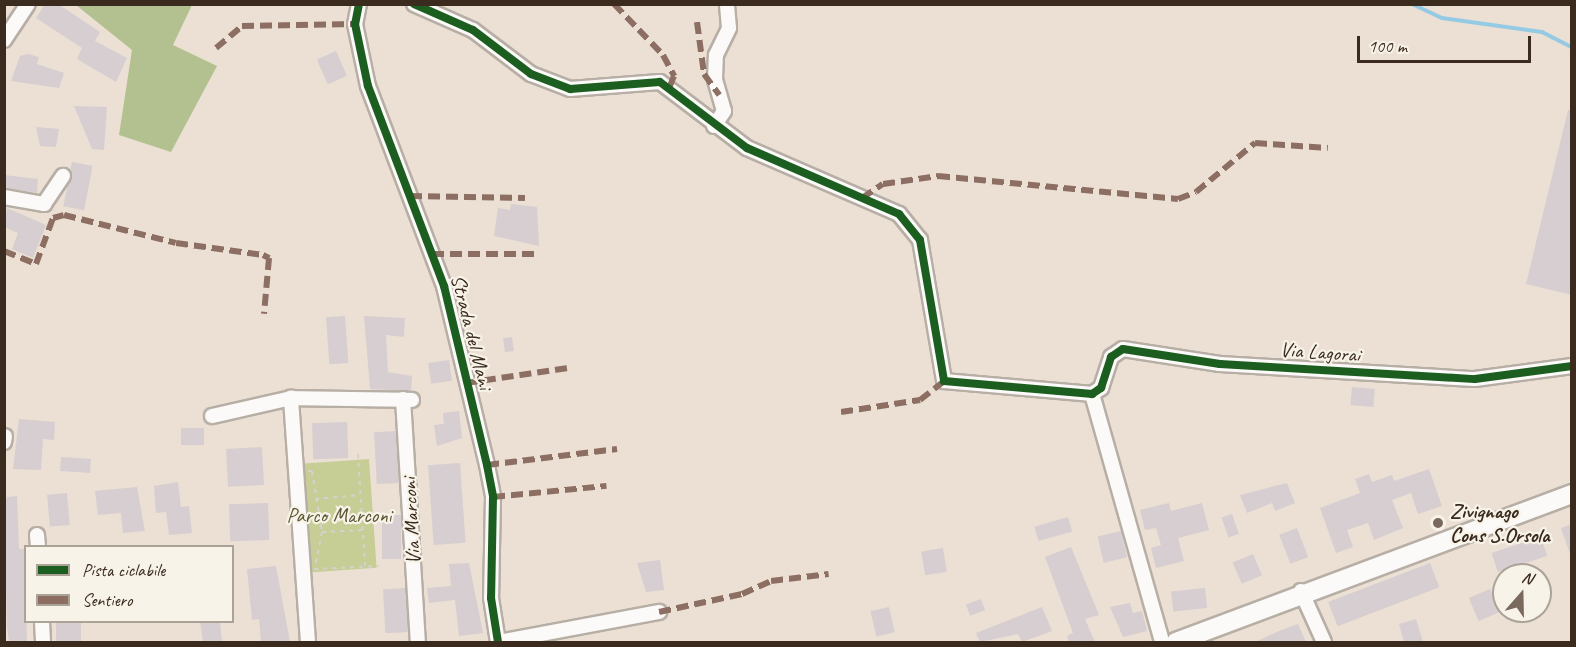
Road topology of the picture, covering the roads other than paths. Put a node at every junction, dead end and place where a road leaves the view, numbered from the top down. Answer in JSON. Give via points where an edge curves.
{"nodes":[{"id":1,"x":28,"y":4,"type":"edge"},
{"id":2,"x":359,"y":4,"type":"edge"},
{"id":3,"x":414,"y":4,"type":"edge"},
{"id":4,"x":727,"y":4,"type":"edge"},
{"id":5,"x":6,"y":36,"type":"edge"},
{"id":6,"x":714,"y":126,"type":"junction"},
{"id":7,"x":63,"y":176,"type":"dead end"},
{"id":8,"x":4,"y":197,"type":"edge"},
{"id":9,"x":1572,"y":366,"type":"edge"},
{"id":10,"x":1092,"y":394,"type":"junction"},
{"id":11,"x":291,"y":398,"type":"junction"},
{"id":12,"x":212,"y":416,"type":"dead end"},
{"id":13,"x":5,"y":436,"type":"edge"},
{"id":14,"x":4,"y":442,"type":"edge"},
{"id":15,"x":1572,"y":494,"type":"edge"},
{"id":16,"x":1301,"y":591,"type":"junction"},
{"id":17,"x":659,"y":612,"type":"dead end"},
{"id":18,"x":42,"y":623,"type":"edge"},
{"id":19,"x":43,"y":642,"type":"edge"},
{"id":20,"x":308,"y":642,"type":"edge"},
{"id":21,"x":418,"y":642,"type":"edge"},
{"id":22,"x":498,"y":642,"type":"edge"},
{"id":23,"x":1162,"y":642,"type":"edge"},
{"id":24,"x":1176,"y":642,"type":"edge"},
{"id":25,"x":1324,"y":642,"type":"edge"}],
"edges":[{"from":1,"to":5,"type":"street"},
{"from":2,"to":22,"type":"street","name":"Strada del Mani","via":[[355,24],[368,86],[444,286],[487,465],[493,497],[491,598]]},
{"from":3,"to":6,"type":"street","via":[[473,30],[531,74],[570,88],[660,82]]},
{"from":4,"to":6,"type":"street","via":[[729,28],[716,55],[714,80],[724,111]]},
{"from":6,"to":10,"type":"street","via":[[747,148],[912,224],[920,240],[944,381]]},
{"from":7,"to":8,"type":"street","via":[[45,204]]},
{"from":9,"to":10,"type":"street","name":"Via Lagorai","via":[[1475,379],[1220,364],[1123,349],[1111,357],[1101,387]]},
{"from":10,"to":23,"type":"street"},
{"from":11,"to":12,"type":"street"},
{"from":11,"to":20,"type":"street"},
{"from":11,"to":21,"type":"street","name":"Via Marconi","via":[[407,399]]},
{"from":13,"to":14,"type":"street"},
{"from":15,"to":16,"type":"main road"},
{"from":16,"to":24,"type":"main road"},
{"from":16,"to":25,"type":"street"},
{"from":17,"to":22,"type":"street"},
{"from":18,"to":19,"type":"street"}]}
